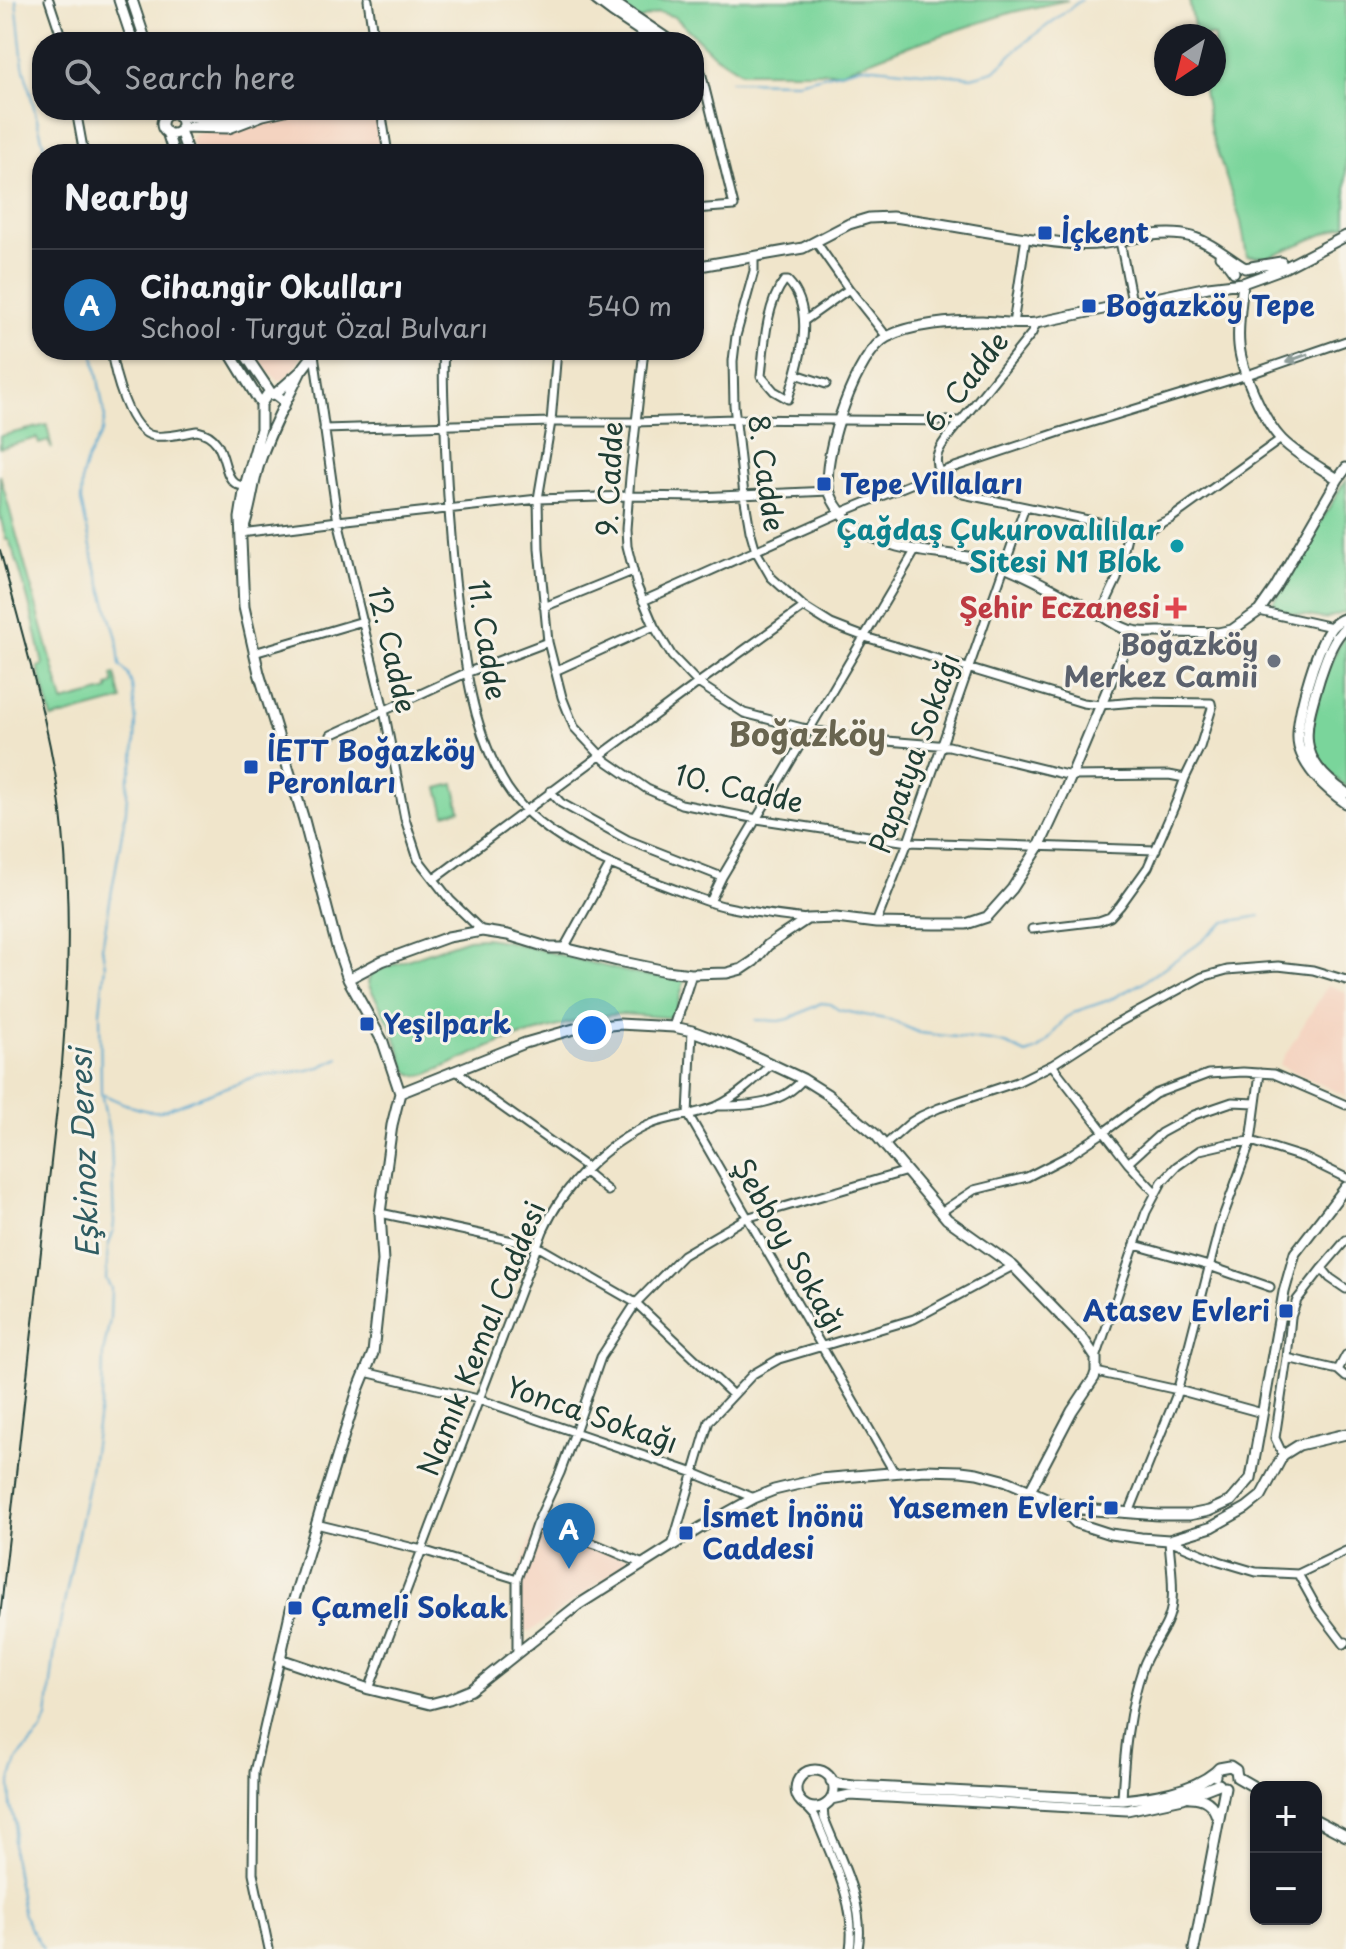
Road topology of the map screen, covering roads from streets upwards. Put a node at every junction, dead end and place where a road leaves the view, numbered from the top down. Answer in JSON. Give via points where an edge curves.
{"nodes":[{"id":1,"x":49,"y":0,"type":"edge"},
{"id":2,"x":119,"y":0,"type":"edge"},
{"id":3,"x":132,"y":0,"type":"edge"},
{"id":4,"x":368,"y":0,"type":"edge"},
{"id":5,"x":596,"y":0,"type":"edge"},
{"id":6,"x":610,"y":0,"type":"edge"},
{"id":7,"x":60,"y":32,"type":"edge"},
{"id":8,"x":130,"y":32,"type":"edge"},
{"id":9,"x":143,"y":32,"type":"edge"},
{"id":10,"x":373,"y":32,"type":"edge"},
{"id":11,"x":637,"y":32,"type":"edge"},
{"id":12,"x":652,"y":32,"type":"edge"},
{"id":13,"x":704,"y":84,"type":"edge"},
{"id":14,"x":78,"y":120,"type":"edge"},
{"id":15,"x":180,"y":120,"type":"edge"},
{"id":16,"x":250,"y":120,"type":"edge"},
{"id":17,"x":383,"y":120,"type":"edge"},
{"id":18,"x":162,"y":122,"type":"edge"},
{"id":19,"x":181,"y":128,"type":"junction"},
{"id":20,"x":167,"y":132,"type":"junction"},
{"id":21,"x":82,"y":144,"type":"edge"},
{"id":22,"x":171,"y":144,"type":"edge"},
{"id":23,"x":185,"y":144,"type":"edge"},
{"id":24,"x":386,"y":144,"type":"edge"},
{"id":25,"x":704,"y":208,"type":"edge"},
{"id":26,"x":1346,"y":236,"type":"edge"},
{"id":27,"x":1026,"y":237,"type":"junction"},
{"id":28,"x":1120,"y":241,"type":"junction"},
{"id":29,"x":816,"y":242,"type":"junction"},
{"id":30,"x":754,"y":256,"type":"junction"},
{"id":31,"x":704,"y":265,"type":"edge"},
{"id":32,"x":1241,"y":277,"type":"junction"},
{"id":33,"x":849,"y":289,"type":"junction"},
{"id":34,"x":1132,"y":302,"type":"junction"},
{"id":35,"x":804,"y":321,"type":"junction"},
{"id":36,"x":1036,"y":323,"type":"junction"},
{"id":37,"x":1013,"y":324,"type":"junction"},
{"id":38,"x":887,"y":337,"type":"junction"},
{"id":39,"x":1346,"y":341,"type":"edge"},
{"id":40,"x":113,"y":360,"type":"edge"},
{"id":41,"x":234,"y":360,"type":"edge"},
{"id":42,"x":249,"y":360,"type":"edge"},
{"id":43,"x":309,"y":360,"type":"edge"},
{"id":44,"x":316,"y":360,"type":"edge"},
{"id":45,"x":443,"y":360,"type":"edge"},
{"id":46,"x":556,"y":360,"type":"edge"},
{"id":47,"x":643,"y":360,"type":"edge"},
{"id":48,"x":301,"y":371,"type":"junction"},
{"id":49,"x":796,"y":374,"type":"junction"},
{"id":50,"x":1247,"y":375,"type":"junction"},
{"id":51,"x":826,"y":384,"type":"dead end"},
{"id":52,"x":273,"y":393,"type":"junction"},
{"id":53,"x":261,"y":406,"type":"junction"},
{"id":54,"x":282,"y":410,"type":"junction"},
{"id":55,"x":735,"y":419,"type":"junction"},
{"id":56,"x":840,"y":421,"type":"junction"},
{"id":57,"x":961,"y":421,"type":"junction"},
{"id":58,"x":551,"y":422,"type":"junction"},
{"id":59,"x":635,"y":422,"type":"junction"},
{"id":60,"x":445,"y":426,"type":"junction"},
{"id":61,"x":324,"y":429,"type":"junction"},
{"id":62,"x":1281,"y":439,"type":"junction"},
{"id":63,"x":1346,"y":468,"type":"edge"},
{"id":64,"x":940,"y":472,"type":"junction"},
{"id":65,"x":1338,"y":479,"type":"junction"},
{"id":66,"x":249,"y":486,"type":"junction"},
{"id":67,"x":829,"y":491,"type":"junction"},
{"id":68,"x":744,"y":495,"type":"junction"},
{"id":69,"x":629,"y":496,"type":"junction"},
{"id":70,"x":538,"y":499,"type":"junction"},
{"id":71,"x":1025,"y":507,"type":"junction"},
{"id":72,"x":448,"y":508,"type":"junction"},
{"id":73,"x":840,"y":513,"type":"junction"},
{"id":74,"x":338,"y":521,"type":"junction"},
{"id":75,"x":1129,"y":528,"type":"junction"},
{"id":76,"x":241,"y":533,"type":"junction"},
{"id":77,"x":756,"y":551,"type":"junction"},
{"id":78,"x":915,"y":551,"type":"junction"},
{"id":79,"x":1005,"y":567,"type":"junction"},
{"id":80,"x":633,"y":571,"type":"junction"},
{"id":81,"x":643,"y":601,"type":"junction"},
{"id":82,"x":544,"y":607,"type":"junction"},
{"id":83,"x":804,"y":607,"type":"junction"},
{"id":84,"x":1259,"y":611,"type":"junction"},
{"id":85,"x":1100,"y":615,"type":"junction"},
{"id":86,"x":1346,"y":618,"type":"edge"},
{"id":87,"x":363,"y":621,"type":"junction"},
{"id":88,"x":654,"y":626,"type":"junction"},
{"id":89,"x":1332,"y":627,"type":"junction"},
{"id":90,"x":1346,"y":627,"type":"edge"},
{"id":91,"x":1132,"y":631,"type":"junction"},
{"id":92,"x":865,"y":637,"type":"junction"},
{"id":93,"x":548,"y":642,"type":"junction"},
{"id":94,"x":254,"y":653,"type":"junction"},
{"id":95,"x":969,"y":669,"type":"junction"},
{"id":96,"x":555,"y":671,"type":"junction"},
{"id":97,"x":466,"y":673,"type":"junction"},
{"id":98,"x":698,"y":683,"type":"junction"},
{"id":99,"x":1100,"y":705,"type":"junction"},
{"id":100,"x":384,"y":710,"type":"junction"},
{"id":101,"x":810,"y":730,"type":"junction"},
{"id":102,"x":331,"y":735,"type":"dead end"},
{"id":103,"x":941,"y":745,"type":"junction"},
{"id":104,"x":599,"y":755,"type":"junction"},
{"id":105,"x":1071,"y":776,"type":"junction"},
{"id":106,"x":1185,"y":778,"type":"junction"},
{"id":107,"x":1345,"y":790,"type":"edge"},
{"id":108,"x":550,"y":791,"type":"junction"},
{"id":109,"x":1346,"y":803,"type":"edge"},
{"id":110,"x":525,"y":810,"type":"junction"},
{"id":111,"x":757,"y":819,"type":"junction"},
{"id":112,"x":908,"y":842,"type":"junction"},
{"id":113,"x":1039,"y":847,"type":"junction"},
{"id":114,"x":1156,"y":850,"type":"junction"},
{"id":115,"x":610,"y":865,"type":"junction"},
{"id":116,"x":722,"y":877,"type":"junction"},
{"id":117,"x":434,"y":879,"type":"junction"},
{"id":118,"x":710,"y":902,"type":"junction"},
{"id":119,"x":807,"y":919,"type":"junction"},
{"id":120,"x":876,"y":923,"type":"junction"},
{"id":121,"x":1032,"y":929,"type":"dead end"},
{"id":122,"x":482,"y":931,"type":"junction"},
{"id":123,"x":564,"y":948,"type":"junction"},
{"id":124,"x":691,"y":974,"type":"junction"},
{"id":125,"x":348,"y":979,"type":"junction"},
{"id":126,"x":1346,"y":980,"type":"edge"},
{"id":127,"x":674,"y":1027,"type":"junction"},
{"id":128,"x":692,"y":1031,"type":"junction"},
{"id":129,"x":771,"y":1064,"type":"junction"},
{"id":130,"x":1052,"y":1065,"type":"junction"},
{"id":131,"x":457,"y":1071,"type":"junction"},
{"id":132,"x":1260,"y":1073,"type":"junction"},
{"id":133,"x":803,"y":1079,"type":"junction"},
{"id":134,"x":400,"y":1093,"type":"junction"},
{"id":135,"x":1256,"y":1103,"type":"junction"},
{"id":136,"x":1346,"y":1105,"type":"edge"},
{"id":137,"x":717,"y":1106,"type":"junction"},
{"id":138,"x":688,"y":1114,"type":"junction"},
{"id":139,"x":1104,"y":1132,"type":"junction"},
{"id":140,"x":1251,"y":1141,"type":"junction"},
{"id":141,"x":885,"y":1145,"type":"junction"},
{"id":142,"x":1128,"y":1163,"type":"junction"},
{"id":143,"x":907,"y":1171,"type":"junction"},
{"id":144,"x":585,"y":1172,"type":"junction"},
{"id":145,"x":1346,"y":1178,"type":"edge"},
{"id":146,"x":1346,"y":1187,"type":"edge"},
{"id":147,"x":608,"y":1191,"type":"dead end"},
{"id":148,"x":1155,"y":1192,"type":"junction"},
{"id":149,"x":941,"y":1212,"type":"junction"},
{"id":150,"x":380,"y":1213,"type":"junction"},
{"id":151,"x":746,"y":1218,"type":"junction"},
{"id":152,"x":1346,"y":1240,"type":"edge"},
{"id":153,"x":1135,"y":1245,"type":"junction"},
{"id":154,"x":537,"y":1246,"type":"junction"},
{"id":155,"x":1013,"y":1266,"type":"junction"},
{"id":156,"x":1209,"y":1266,"type":"junction"},
{"id":157,"x":1322,"y":1268,"type":"junction"},
{"id":158,"x":1270,"y":1287,"type":"dead end"},
{"id":159,"x":1346,"y":1289,"type":"edge"},
{"id":160,"x":636,"y":1303,"type":"junction"},
{"id":161,"x":821,"y":1346,"type":"junction"},
{"id":162,"x":1346,"y":1355,"type":"edge"},
{"id":163,"x":1096,"y":1358,"type":"junction"},
{"id":164,"x":1287,"y":1358,"type":"junction"},
{"id":165,"x":1338,"y":1370,"type":"junction"},
{"id":166,"x":365,"y":1372,"type":"junction"},
{"id":167,"x":1096,"y":1372,"type":"junction"},
{"id":168,"x":1346,"y":1377,"type":"edge"},
{"id":169,"x":1178,"y":1390,"type":"junction"},
{"id":170,"x":733,"y":1395,"type":"junction"},
{"id":171,"x":478,"y":1399,"type":"junction"},
{"id":172,"x":1262,"y":1413,"type":"junction"},
{"id":173,"x":575,"y":1432,"type":"junction"},
{"id":174,"x":1346,"y":1434,"type":"edge"},
{"id":175,"x":1283,"y":1455,"type":"junction"},
{"id":176,"x":894,"y":1472,"type":"junction"},
{"id":177,"x":694,"y":1473,"type":"junction"},
{"id":178,"x":1030,"y":1491,"type":"junction"},
{"id":179,"x":754,"y":1498,"type":"junction"},
{"id":180,"x":1069,"y":1508,"type":"junction"},
{"id":181,"x":1129,"y":1513,"type":"junction"},
{"id":182,"x":316,"y":1524,"type":"junction"},
{"id":183,"x":536,"y":1525,"type":"junction"},
{"id":184,"x":1169,"y":1540,"type":"junction"},
{"id":185,"x":672,"y":1546,"type":"junction"},
{"id":186,"x":422,"y":1550,"type":"junction"},
{"id":187,"x":1346,"y":1551,"type":"edge"},
{"id":188,"x":643,"y":1564,"type":"junction"},
{"id":189,"x":1298,"y":1574,"type":"junction"},
{"id":190,"x":517,"y":1579,"type":"junction"},
{"id":191,"x":1346,"y":1642,"type":"edge"},
{"id":192,"x":517,"y":1653,"type":"junction"},
{"id":193,"x":280,"y":1659,"type":"junction"},
{"id":194,"x":369,"y":1689,"type":"junction"},
{"id":195,"x":1215,"y":1772,"type":"junction"},
{"id":196,"x":1237,"y":1777,"type":"junction"},
{"id":197,"x":831,"y":1781,"type":"junction"},
{"id":198,"x":1222,"y":1785,"type":"junction"},
{"id":199,"x":1250,"y":1785,"type":"edge"},
{"id":200,"x":1183,"y":1798,"type":"junction"},
{"id":201,"x":1122,"y":1800,"type":"junction"},
{"id":202,"x":827,"y":1802,"type":"junction"},
{"id":203,"x":805,"y":1805,"type":"junction"},
{"id":204,"x":1218,"y":1823,"type":"junction"},
{"id":205,"x":1322,"y":1823,"type":"edge"},
{"id":206,"x":1346,"y":1836,"type":"edge"},
{"id":207,"x":269,"y":1949,"type":"edge"},
{"id":208,"x":850,"y":1949,"type":"edge"},
{"id":209,"x":858,"y":1949,"type":"edge"},
{"id":210,"x":1194,"y":1949,"type":"edge"}],
"edges":[{"from":1,"to":7,"type":"street"},
{"from":2,"to":8,"type":"street"},
{"from":3,"to":9,"type":"street"},
{"from":4,"to":10,"type":"street"},
{"from":5,"to":11,"type":"street"},
{"from":6,"to":12,"type":"street"},
{"from":13,"to":25,"type":"street","via":[[734,206]]},
{"from":14,"to":21,"type":"street"},
{"from":15,"to":19,"type":"street"},
{"from":16,"to":19,"type":"street","via":[[229,128]]},
{"from":17,"to":24,"type":"street"},
{"from":18,"to":20,"type":"street"},
{"from":19,"to":20,"type":"street"},
{"from":19,"to":23,"type":"street"},
{"from":20,"to":22,"type":"street"},
{"from":26,"to":32,"type":"street","via":[[1284,268]]},
{"from":27,"to":28,"type":"street","via":[[1079,245]]},
{"from":27,"to":29,"type":"street","via":[[892,217],[849,224]]},
{"from":27,"to":37,"type":"street"},
{"from":28,"to":32,"type":"street","via":[[1166,233],[1194,237],[1233,259]]},
{"from":28,"to":34,"type":"street"},
{"from":29,"to":30,"type":"street"},
{"from":29,"to":33,"type":"street"},
{"from":30,"to":31,"type":"street"},
{"from":30,"to":55,"type":"street","name":"8. Cadde","via":[[734,350]]},
{"from":32,"to":34,"type":"street"},
{"from":32,"to":50,"type":"street","via":[[1239,347]]},
{"from":33,"to":35,"type":"street"},
{"from":33,"to":38,"type":"street"},
{"from":34,"to":36,"type":"street"},
{"from":35,"to":49,"type":"street"},
{"from":35,"to":49,"type":"street","via":[[796,290],[784,281],[764,344],[761,376],[788,399]]},
{"from":36,"to":37,"type":"street"},
{"from":36,"to":57,"type":"street","name":"6. Cadde"},
{"from":37,"to":38,"type":"street","via":[[949,323]]},
{"from":38,"to":56,"type":"street","via":[[865,359]]},
{"from":39,"to":50,"type":"street","one_way":true},
{"from":40,"to":66,"type":"street","via":[[120,390],[143,430],[156,437],[204,432],[222,452],[232,481]]},
{"from":41,"to":53,"type":"street"},
{"from":42,"to":52,"type":"street"},
{"from":43,"to":48,"type":"street"},
{"from":44,"to":61,"type":"street","name":"12. Cadde"},
{"from":45,"to":60,"type":"street","name":"11. Cadde"},
{"from":46,"to":58,"type":"street","name":"10. Cadde"},
{"from":47,"to":59,"type":"street","name":"9. Cadde"},
{"from":48,"to":52,"type":"street"},
{"from":48,"to":54,"type":"street"},
{"from":49,"to":51,"type":"street"},
{"from":50,"to":62,"type":"street"},
{"from":50,"to":64,"type":"street"},
{"from":52,"to":53,"type":"street"},
{"from":52,"to":54,"type":"street","via":[[283,400]]},
{"from":53,"to":54,"type":"street","via":[[269,417]]},
{"from":53,"to":66,"type":"street"},
{"from":54,"to":66,"type":"street"},
{"from":55,"to":56,"type":"street"},
{"from":55,"to":59,"type":"street"},
{"from":55,"to":68,"type":"street","name":"8. Cadde"},
{"from":56,"to":57,"type":"street"},
{"from":56,"to":67,"type":"street","via":[[828,459]]},
{"from":57,"to":64,"type":"street","name":"6. Cadde","via":[[937,454]]},
{"from":58,"to":59,"type":"street"},
{"from":58,"to":60,"type":"street"},
{"from":58,"to":70,"type":"street","name":"10. Cadde"},
{"from":59,"to":69,"type":"street","name":"9. Cadde"},
{"from":60,"to":61,"type":"street"},
{"from":60,"to":72,"type":"street","name":"11. Cadde"},
{"from":61,"to":74,"type":"street","name":"12. Cadde"},
{"from":62,"to":65,"type":"street"},
{"from":62,"to":75,"type":"street","name":"6. Cadde","via":[[1159,525]]},
{"from":63,"to":65,"type":"street"},
{"from":64,"to":71,"type":"street","name":"6. Cadde","via":[[963,494]]},
{"from":64,"to":73,"type":"street"},
{"from":65,"to":84,"type":"street"},
{"from":66,"to":76,"type":"street"},
{"from":67,"to":68,"type":"street"},
{"from":67,"to":73,"type":"street"},
{"from":68,"to":69,"type":"street"},
{"from":68,"to":77,"type":"street","name":"8. Cadde"},
{"from":69,"to":70,"type":"street"},
{"from":69,"to":80,"type":"street","name":"9. Cadde","via":[[626,529]]},
{"from":70,"to":72,"type":"street"},
{"from":70,"to":82,"type":"street","name":"10. Cadde"},
{"from":71,"to":75,"type":"street","name":"6. Cadde"},
{"from":71,"to":79,"type":"street","name":"Papatya Sokağı"},
{"from":72,"to":74,"type":"street"},
{"from":72,"to":97,"type":"street","name":"11. Cadde"},
{"from":73,"to":77,"type":"street"},
{"from":73,"to":78,"type":"street","via":[[868,534]]},
{"from":74,"to":76,"type":"street"},
{"from":74,"to":87,"type":"street","name":"12. Cadde"},
{"from":75,"to":85,"type":"street","via":[[1117,579]]},
{"from":76,"to":94,"type":"street","via":[[244,607]]},
{"from":77,"to":81,"type":"street"},
{"from":77,"to":83,"type":"street","name":"8. Cadde","via":[[771,577]]},
{"from":78,"to":79,"type":"street"},
{"from":78,"to":92,"type":"street"},
{"from":79,"to":85,"type":"street"},
{"from":79,"to":95,"type":"street","name":"Papatya Sokağı"},
{"from":80,"to":81,"type":"street","name":"9. Cadde"},
{"from":80,"to":82,"type":"street"},
{"from":81,"to":88,"type":"street","name":"9. Cadde"},
{"from":82,"to":93,"type":"street","name":"10. Cadde"},
{"from":83,"to":92,"type":"street","name":"8. Cadde"},
{"from":83,"to":98,"type":"street"},
{"from":84,"to":89,"type":"street"},
{"from":84,"to":91,"type":"street","via":[[1218,633]]},
{"from":85,"to":91,"type":"street"},
{"from":86,"to":89,"type":"street"},
{"from":87,"to":94,"type":"street"},
{"from":87,"to":100,"type":"street","name":"12. Cadde"},
{"from":88,"to":96,"type":"street"},
{"from":88,"to":98,"type":"street","name":"9. Cadde","via":[[672,656]]},
{"from":89,"to":109,"type":"street","via":[[1313,668],[1297,739],[1308,767]]},
{"from":90,"to":107,"type":"street","via":[[1327,658],[1306,731],[1319,769]]},
{"from":91,"to":99,"type":"street"},
{"from":92,"to":95,"type":"street","name":"8. Cadde"},
{"from":92,"to":101,"type":"street"},
{"from":93,"to":96,"type":"street","name":"10. Cadde"},
{"from":93,"to":97,"type":"street"},
{"from":94,"to":125,"type":"street"},
{"from":95,"to":99,"type":"street","name":"8. Cadde"},
{"from":95,"to":103,"type":"street","name":"Papatya Sokağı"},
{"from":96,"to":104,"type":"street","name":"10. Cadde","via":[[574,727]]},
{"from":97,"to":100,"type":"street"},
{"from":97,"to":110,"type":"street","name":"11. Cadde","via":[[492,760]]},
{"from":98,"to":101,"type":"street","name":"9. Cadde","via":[[744,713]]},
{"from":98,"to":104,"type":"street"},
{"from":99,"to":105,"type":"street"},
{"from":99,"to":106,"type":"street","name":"8. Cadde","via":[[1211,703],[1200,747]]},
{"from":100,"to":102,"type":"street"},
{"from":100,"to":117,"type":"street","name":"12. Cadde","via":[[405,819],[418,859]]},
{"from":101,"to":103,"type":"street","name":"9. Cadde"},
{"from":101,"to":111,"type":"street"},
{"from":103,"to":105,"type":"street","name":"9. Cadde"},
{"from":103,"to":112,"type":"street","name":"Papatya Sokağı"},
{"from":104,"to":108,"type":"street"},
{"from":104,"to":111,"type":"street","name":"10. Cadde","via":[[647,789],[681,804]]},
{"from":105,"to":106,"type":"street","name":"9. Cadde"},
{"from":105,"to":113,"type":"street"},
{"from":106,"to":114,"type":"street"},
{"from":108,"to":110,"type":"street"},
{"from":108,"to":116,"type":"street","via":[[561,803],[628,840]]},
{"from":110,"to":115,"type":"street","name":"11. Cadde"},
{"from":110,"to":117,"type":"street"},
{"from":111,"to":112,"type":"street","name":"10. Cadde"},
{"from":111,"to":116,"type":"street"},
{"from":112,"to":113,"type":"street","name":"10. Cadde"},
{"from":112,"to":120,"type":"street","name":"Papatya Sokağı"},
{"from":113,"to":114,"type":"street","name":"10. Cadde"},
{"from":113,"to":120,"type":"street","via":[[987,917],[966,924]]},
{"from":114,"to":121,"type":"street","via":[[1110,917]]},
{"from":115,"to":118,"type":"street","name":"11. Cadde"},
{"from":115,"to":123,"type":"street"},
{"from":116,"to":118,"type":"street"},
{"from":117,"to":122,"type":"street","name":"12. Cadde"},
{"from":118,"to":119,"type":"street","name":"11. Cadde"},
{"from":119,"to":120,"type":"street"},
{"from":119,"to":124,"type":"street","via":[[742,969]]},
{"from":122,"to":123,"type":"street"},
{"from":122,"to":125,"type":"street","via":[[448,937]]},
{"from":123,"to":124,"type":"street"},
{"from":124,"to":127,"type":"street"},
{"from":125,"to":134,"type":"street","via":[[383,1042]]},
{"from":126,"to":130,"type":"street","via":[[1278,966],[1215,973],[1114,1025]]},
{"from":127,"to":128,"type":"street"},
{"from":127,"to":131,"type":"street","via":[[619,1024],[574,1029]]},
{"from":128,"to":129,"type":"street"},
{"from":128,"to":138,"type":"street"},
{"from":129,"to":133,"type":"street"},
{"from":129,"to":137,"type":"street","name":"Namık Kemal Caddesi"},
{"from":130,"to":139,"type":"street"},
{"from":130,"to":141,"type":"street","via":[[921,1116]]},
{"from":131,"to":134,"type":"street"},
{"from":131,"to":144,"type":"street","via":[[585,1166]]},
{"from":132,"to":135,"type":"street"},
{"from":132,"to":136,"type":"street"},
{"from":132,"to":139,"type":"street","via":[[1208,1074],[1155,1094]]},
{"from":133,"to":137,"type":"street","via":[[782,1097],[747,1106]]},
{"from":133,"to":141,"type":"street","via":[[852,1113]]},
{"from":134,"to":150,"type":"street"},
{"from":135,"to":140,"type":"street"},
{"from":135,"to":142,"type":"street","via":[[1232,1102],[1194,1115],[1161,1133]]},
{"from":137,"to":138,"type":"street","name":"Namık Kemal Caddesi"},
{"from":138,"to":144,"type":"street","name":"Namık Kemal Caddesi","via":[[616,1143]]},
{"from":138,"to":151,"type":"street","name":"Şebboy Sokağı"},
{"from":139,"to":142,"type":"street"},
{"from":139,"to":149,"type":"street","via":[[1027,1177],[974,1190]]},
{"from":140,"to":145,"type":"street"},
{"from":140,"to":148,"type":"street","via":[[1200,1150]]},
{"from":140,"to":156,"type":"street"},
{"from":141,"to":143,"type":"street"},
{"from":142,"to":148,"type":"street"},
{"from":143,"to":149,"type":"street"},
{"from":143,"to":151,"type":"street"},
{"from":144,"to":147,"type":"street"},
{"from":144,"to":154,"type":"street","name":"Namık Kemal Caddesi","via":[[552,1212]]},
{"from":146,"to":172,"type":"street","via":[[1295,1253]]},
{"from":148,"to":153,"type":"street"},
{"from":149,"to":155,"type":"street"},
{"from":150,"to":154,"type":"street"},
{"from":150,"to":166,"type":"street","via":[[383,1261],[373,1353]]},
{"from":151,"to":160,"type":"street","via":[[683,1255]]},
{"from":151,"to":161,"type":"street","name":"Şebboy Sokağı"},
{"from":152,"to":157,"type":"street"},
{"from":153,"to":156,"type":"street"},
{"from":153,"to":163,"type":"street"},
{"from":154,"to":160,"type":"street"},
{"from":154,"to":171,"type":"street","name":"Namık Kemal Caddesi"},
{"from":155,"to":161,"type":"street","via":[[914,1319]]},
{"from":155,"to":163,"type":"street"},
{"from":156,"to":158,"type":"street"},
{"from":156,"to":169,"type":"street"},
{"from":157,"to":159,"type":"street"},
{"from":157,"to":164,"type":"street","via":[[1297,1300]]},
{"from":160,"to":170,"type":"street"},
{"from":160,"to":173,"type":"street","via":[[601,1357]]},
{"from":161,"to":170,"type":"street","via":[[779,1359],[753,1374]]},
{"from":161,"to":176,"type":"street","name":"Şebboy Sokağı"},
{"from":162,"to":165,"type":"street"},
{"from":163,"to":167,"type":"street"},
{"from":164,"to":165,"type":"street"},
{"from":164,"to":175,"type":"street","via":[[1275,1438]]},
{"from":165,"to":168,"type":"street"},
{"from":166,"to":171,"type":"street","name":"Yonca Sokağı"},
{"from":166,"to":182,"type":"street"},
{"from":167,"to":169,"type":"street"},
{"from":167,"to":178,"type":"street"},
{"from":169,"to":172,"type":"street"},
{"from":169,"to":181,"type":"street"},
{"from":170,"to":177,"type":"street","via":[[709,1421]]},
{"from":171,"to":173,"type":"street","name":"Yonca Sokağı"},
{"from":171,"to":186,"type":"street","name":"Namık Kemal Caddesi"},
{"from":172,"to":181,"type":"street","via":[[1251,1478],[1231,1501],[1189,1515]]},
{"from":173,"to":177,"type":"street","name":"Yonca Sokağı"},
{"from":173,"to":183,"type":"street"},
{"from":174,"to":175,"type":"street","via":[[1299,1445]]},
{"from":175,"to":184,"type":"street","via":[[1261,1496],[1246,1508],[1212,1527]]},
{"from":176,"to":178,"type":"street","via":[[969,1472]]},
{"from":176,"to":179,"type":"street","via":[[820,1479]]},
{"from":177,"to":179,"type":"street","name":"Yonca Sokağı"},
{"from":177,"to":185,"type":"street"},
{"from":178,"to":180,"type":"street"},
{"from":179,"to":185,"type":"street"},
{"from":180,"to":181,"type":"street"},
{"from":180,"to":184,"type":"street","via":[[1076,1523],[1120,1536]]},
{"from":182,"to":186,"type":"street"},
{"from":182,"to":193,"type":"street"},
{"from":183,"to":188,"type":"street"},
{"from":183,"to":190,"type":"street"},
{"from":184,"to":189,"type":"street","via":[[1256,1572]]},
{"from":184,"to":201,"type":"street","via":[[1173,1602],[1137,1687],[1124,1750]]},
{"from":185,"to":188,"type":"street"},
{"from":186,"to":190,"type":"street"},
{"from":186,"to":194,"type":"street","name":"Namık Kemal Caddesi"},
{"from":187,"to":189,"type":"street"},
{"from":188,"to":192,"type":"street","via":[[578,1605]]},
{"from":189,"to":191,"type":"street","via":[[1318,1610]]},
{"from":190,"to":192,"type":"street"},
{"from":192,"to":194,"type":"street","via":[[471,1690],[430,1704]]},
{"from":193,"to":194,"type":"street"},
{"from":193,"to":207,"type":"street","via":[[254,1772],[253,1873]]},
{"from":195,"to":196,"type":"street","via":[[1230,1766]]},
{"from":195,"to":198,"type":"street"},
{"from":195,"to":201,"type":"street","via":[[1181,1788]]},
{"from":196,"to":198,"type":"street"},
{"from":196,"to":199,"type":"street"},
{"from":197,"to":201,"type":"street"},
{"from":197,"to":202,"type":"street","via":[[833,1793]]},
{"from":197,"to":203,"type":"street","via":[[822,1772],[804,1774],[796,1790]]},
{"from":198,"to":200,"type":"street"},
{"from":198,"to":204,"type":"street"},
{"from":200,"to":202,"type":"street","via":[[1115,1810],[850,1795]]},
{"from":200,"to":204,"type":"street","via":[[1210,1803]]},
{"from":202,"to":203,"type":"street"},
{"from":202,"to":209,"type":"street","via":[[824,1818],[857,1907]]},
{"from":203,"to":208,"type":"street","via":[[815,1816],[850,1908]]},
{"from":204,"to":210,"type":"street"},
{"from":205,"to":206,"type":"street"}]}
